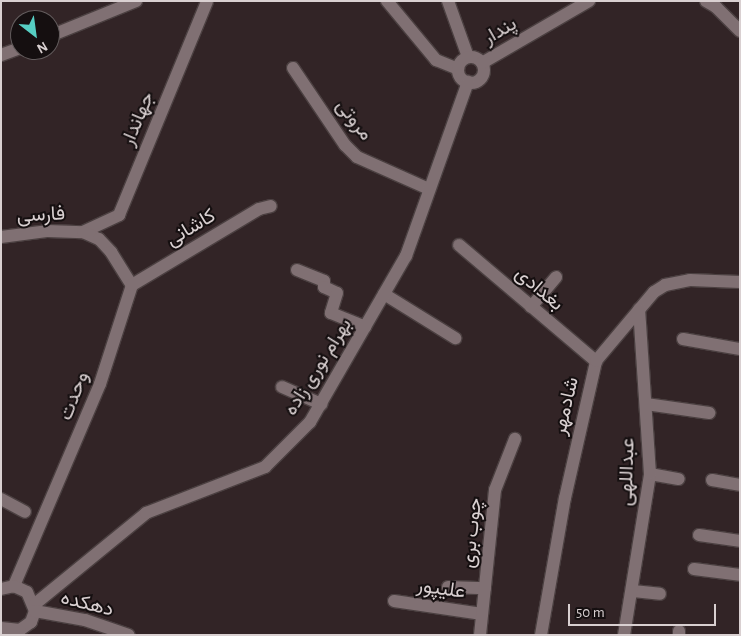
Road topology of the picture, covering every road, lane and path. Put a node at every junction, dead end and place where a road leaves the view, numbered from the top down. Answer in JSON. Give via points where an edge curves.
{"nodes":[{"id":1,"x":136,"y":1,"type":"edge"},
{"id":2,"x":207,"y":1,"type":"edge"},
{"id":3,"x":387,"y":1,"type":"edge"},
{"id":4,"x":448,"y":1,"type":"edge"},
{"id":5,"x":589,"y":1,"type":"edge"},
{"id":6,"x":706,"y":1,"type":"edge"},
{"id":7,"x":740,"y":31,"type":"edge"},
{"id":8,"x":60,"y":32,"type":"edge"},
{"id":9,"x":468,"y":58,"type":"junction"},
{"id":10,"x":482,"y":63,"type":"junction"},
{"id":11,"x":293,"y":68,"type":"dead end"},
{"id":12,"x":458,"y":69,"type":"junction"},
{"id":13,"x":468,"y":82,"type":"junction"},
{"id":14,"x":429,"y":189,"type":"junction"},
{"id":15,"x":271,"y":206,"type":"dead end"},
{"id":16,"x":83,"y":232,"type":"junction"},
{"id":17,"x":1,"y":237,"type":"edge"},
{"id":18,"x":459,"y":244,"type":"dead end"},
{"id":19,"x":297,"y":270,"type":"dead end"},
{"id":20,"x":556,"y":276,"type":"dead end"},
{"id":21,"x":740,"y":282,"type":"edge"},
{"id":22,"x":132,"y":285,"type":"junction"},
{"id":23,"x":384,"y":294,"type":"junction"},
{"id":24,"x":531,"y":307,"type":"junction"},
{"id":25,"x":639,"y":309,"type":"junction"},
{"id":26,"x":365,"y":326,"type":"junction"},
{"id":27,"x":456,"y":338,"type":"dead end"},
{"id":28,"x":683,"y":339,"type":"dead end"},
{"id":29,"x":740,"y":349,"type":"edge"},
{"id":30,"x":596,"y":361,"type":"junction"},
{"id":31,"x":282,"y":387,"type":"dead end"},
{"id":32,"x":321,"y":404,"type":"junction"},
{"id":33,"x":646,"y":404,"type":"junction"},
{"id":34,"x":709,"y":413,"type":"dead end"},
{"id":35,"x":515,"y":439,"type":"dead end"},
{"id":36,"x":650,"y":474,"type":"junction"},
{"id":37,"x":679,"y":479,"type":"dead end"},
{"id":38,"x":712,"y":480,"type":"dead end"},
{"id":39,"x":740,"y":485,"type":"edge"},
{"id":40,"x":1,"y":499,"type":"edge"},
{"id":41,"x":25,"y":512,"type":"dead end"},
{"id":42,"x":699,"y":535,"type":"dead end"},
{"id":43,"x":740,"y":541,"type":"edge"},
{"id":44,"x":694,"y":569,"type":"dead end"},
{"id":45,"x":740,"y":575,"type":"edge"},
{"id":46,"x":448,"y":587,"type":"dead end"},
{"id":47,"x":8,"y":588,"type":"edge"},
{"id":48,"x":485,"y":588,"type":"junction"},
{"id":49,"x":633,"y":591,"type":"junction"},
{"id":50,"x":660,"y":594,"type":"dead end"},
{"id":51,"x":394,"y":601,"type":"dead end"},
{"id":52,"x":35,"y":608,"type":"junction"},
{"id":53,"x":482,"y":614,"type":"junction"},
{"id":54,"x":1,"y":628,"type":"edge"},
{"id":55,"x":129,"y":635,"type":"edge"},
{"id":56,"x":480,"y":635,"type":"edge"},
{"id":57,"x":541,"y":635,"type":"edge"},
{"id":58,"x":624,"y":635,"type":"edge"}],
"edges":[{"from":1,"to":8,"type":"street"},
{"from":2,"to":16,"type":"street","name":"جهاندار","via":[[118,215]]},
{"from":3,"to":12,"type":"street","via":[[436,60]]},
{"from":4,"to":9,"type":"street"},
{"from":5,"to":10,"type":"street","name":"پندار"},
{"from":6,"to":7,"type":"street"},
{"from":9,"to":10,"type":"street"},
{"from":9,"to":12,"type":"street"},
{"from":10,"to":13,"type":"street","via":[[484,71],[480,78]]},
{"from":11,"to":14,"type":"street","name":"مروتی","via":[[357,156]]},
{"from":12,"to":13,"type":"street","via":[[461,78]]},
{"from":13,"to":14,"type":"street","name":"بهرام نوری زاده"},
{"from":14,"to":23,"type":"street","name":"بهرام نوری زاده","via":[[406,256]]},
{"from":15,"to":22,"type":"street","name":"کاشانی","via":[[259,209]]},
{"from":16,"to":17,"type":"street","name":"فارسی","via":[[47,231]]},
{"from":16,"to":22,"type":"street","via":[[99,239]]},
{"from":18,"to":24,"type":"street","name":"بغدادی"},
{"from":19,"to":26,"type":"street","via":[[324,281],[324,287],[337,293],[331,313]]},
{"from":20,"to":24,"type":"street"},
{"from":21,"to":25,"type":"street","name":"شادمهر","via":[[676,281],[654,292]]},
{"from":22,"to":47,"type":"street","name":"وحدت","via":[[100,384]]},
{"from":23,"to":26,"type":"street","name":"بهرام نوری زاده"},
{"from":23,"to":27,"type":"street"},
{"from":24,"to":30,"type":"street","name":"بغدادی"},
{"from":25,"to":30,"type":"street","name":"شادمهر"},
{"from":25,"to":33,"type":"street","name":"عبداللهی"},
{"from":26,"to":32,"type":"street","name":"بهرام نوری زاده"},
{"from":28,"to":29,"type":"street"},
{"from":30,"to":57,"type":"street","name":"شادمهر","via":[[565,498]]},
{"from":31,"to":32,"type":"street"},
{"from":32,"to":52,"type":"street","name":"بهرام نوری زاده","via":[[310,422],[265,467],[146,513]]},
{"from":33,"to":34,"type":"street"},
{"from":33,"to":36,"type":"street","name":"عبداللهی"},
{"from":35,"to":48,"type":"street","name":"چوب بری","via":[[496,490]]},
{"from":36,"to":37,"type":"street"},
{"from":36,"to":49,"type":"street","name":"عبداللهی"},
{"from":38,"to":39,"type":"street"},
{"from":40,"to":41,"type":"street"},
{"from":42,"to":43,"type":"street"},
{"from":44,"to":45,"type":"street"},
{"from":46,"to":48,"type":"street"},
{"from":47,"to":52,"type":"street","via":[[28,592]]},
{"from":48,"to":53,"type":"street","name":"چوب بری"},
{"from":49,"to":50,"type":"street"},
{"from":49,"to":58,"type":"street","name":"عبداللهی"},
{"from":51,"to":53,"type":"street","name":"علیپور"},
{"from":52,"to":54,"type":"street","name":"بهرام نوری زاده","via":[[26,627],[12,631]]},
{"from":52,"to":55,"type":"street","name":"دهکده"},
{"from":53,"to":56,"type":"street","name":"چوب بری"}]}
